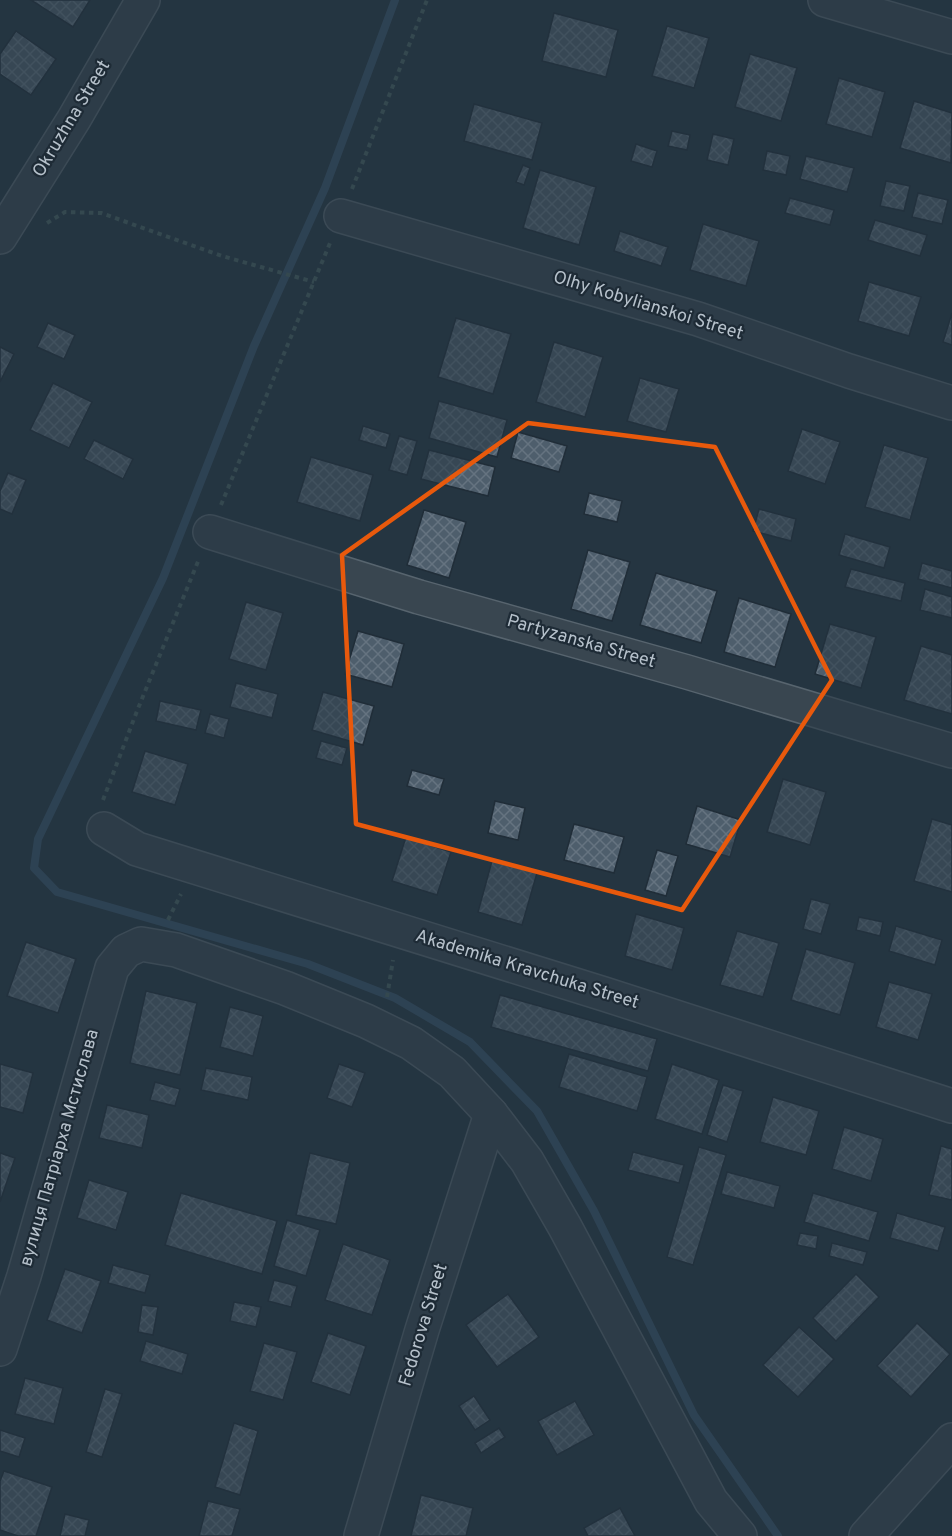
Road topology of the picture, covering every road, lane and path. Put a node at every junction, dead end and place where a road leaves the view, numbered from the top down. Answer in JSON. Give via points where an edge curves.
{"nodes":[{"id":1,"x":143,"y":0,"type":"edge"},
{"id":2,"x":427,"y":0,"type":"edge"},
{"id":3,"x":825,"y":0,"type":"edge"},
{"id":4,"x":952,"y":37,"type":"edge"},
{"id":5,"x":341,"y":216,"type":"junction"},
{"id":6,"x":37,"y":229,"type":"dead end"},
{"id":7,"x":0,"y":237,"type":"edge"},
{"id":8,"x":314,"y":282,"type":"junction"},
{"id":9,"x":952,"y":403,"type":"edge"},
{"id":10,"x":210,"y":532,"type":"junction"},
{"id":11,"x":952,"y":751,"type":"edge"},
{"id":12,"x":104,"y":829,"type":"joint"},
{"id":13,"x":952,"y":1106,"type":"edge"},
{"id":14,"x":491,"y":1114,"type":"junction"},
{"id":15,"x":0,"y":1349,"type":"edge"},
{"id":16,"x":952,"y":1440,"type":"edge"},
{"id":17,"x":361,"y":1536,"type":"edge"},
{"id":18,"x":740,"y":1536,"type":"edge"},
{"id":19,"x":866,"y":1536,"type":"edge"}],
"edges":[{"from":1,"to":7,"type":"street","name":"Okruzhna Street"},
{"from":2,"to":5,"type":"path"},
{"from":3,"to":4,"type":"street"},
{"from":5,"to":8,"type":"path"},
{"from":5,"to":9,"type":"street","name":"Olhy Kobylianskoi Street","via":[[698,319]]},
{"from":6,"to":8,"type":"path","via":[[65,212],[101,213],[222,256]]},
{"from":8,"to":10,"type":"path"},
{"from":10,"to":11,"type":"street","name":"Partyzanska Street","via":[[419,597]]},
{"from":10,"to":12,"type":"path","via":[[102,803]]},
{"from":12,"to":13,"type":"street","name":"Akademika Kravchuka Street","via":[[137,849],[604,993]]},
{"from":14,"to":15,"type":"street","name":"вулиця Патріарха Мстислава","via":[[452,1072],[411,1043],[366,1021],[176,950],[141,944],[126,951],[112,968]]},
{"from":14,"to":17,"type":"street","name":"Fedorova Street"},
{"from":14,"to":18,"type":"street","via":[[527,1161],[565,1227],[711,1501]]},
{"from":16,"to":19,"type":"street"}]}
